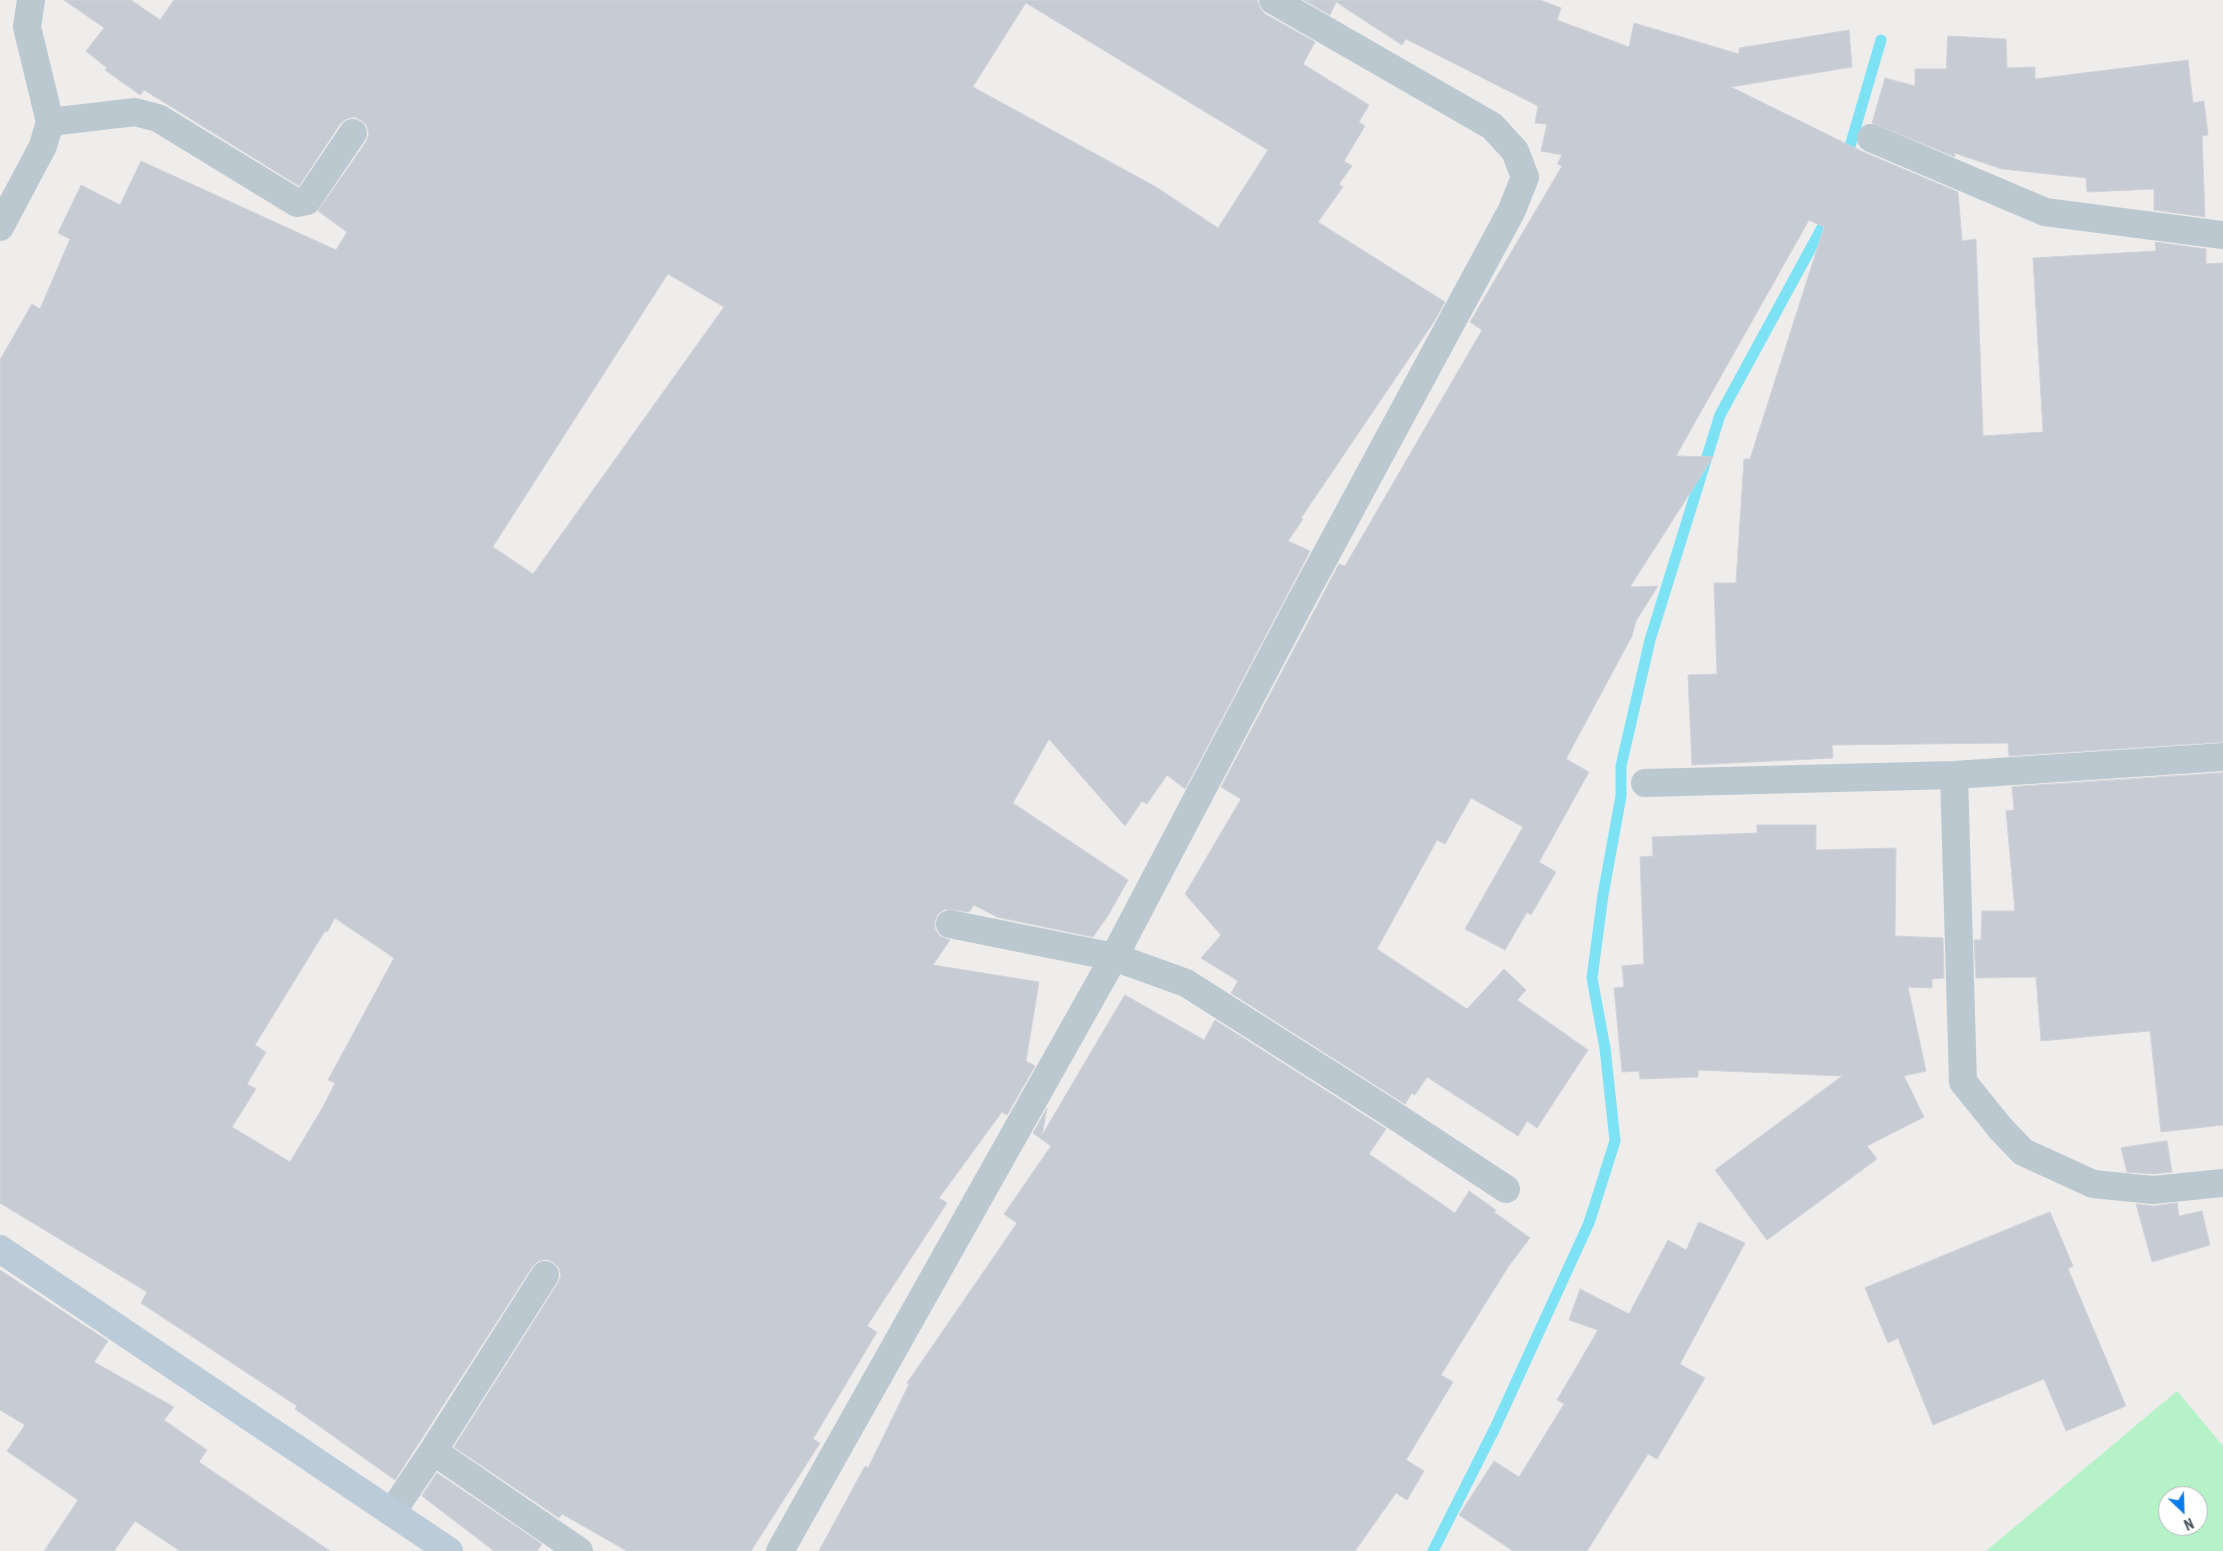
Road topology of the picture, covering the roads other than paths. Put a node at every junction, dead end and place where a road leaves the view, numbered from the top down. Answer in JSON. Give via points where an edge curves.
{"nodes":[{"id":1,"x":31,"y":0,"type":"edge"},
{"id":2,"x":1273,"y":0,"type":"edge"},
{"id":3,"x":50,"y":122,"type":"junction"},
{"id":4,"x":353,"y":132,"type":"dead end"},
{"id":5,"x":1871,"y":138,"type":"dead end"},
{"id":6,"x":0,"y":227,"type":"edge"},
{"id":7,"x":2223,"y":234,"type":"edge"},
{"id":8,"x":2223,"y":757,"type":"edge"},
{"id":9,"x":1954,"y":775,"type":"junction"},
{"id":10,"x":1645,"y":783,"type":"dead end"},
{"id":11,"x":950,"y":924,"type":"dead end"},
{"id":12,"x":1114,"y":957,"type":"junction"},
{"id":13,"x":2223,"y":1183,"type":"edge"},
{"id":14,"x":1506,"y":1190,"type":"dead end"},
{"id":15,"x":0,"y":1249,"type":"edge"},
{"id":16,"x":545,"y":1275,"type":"dead end"},
{"id":17,"x":433,"y":1451,"type":"junction"},
{"id":18,"x":392,"y":1512,"type":"junction"},
{"id":19,"x":449,"y":1551,"type":"edge"},
{"id":20,"x":579,"y":1551,"type":"edge"},
{"id":21,"x":780,"y":1551,"type":"edge"}],
"edges":[{"from":1,"to":3,"type":"street","via":[[27,26]]},
{"from":2,"to":12,"type":"street","via":[[1492,126],[1515,151],[1525,177],[1512,210]]},
{"from":3,"to":4,"type":"street","via":[[135,112],[158,118],[297,204],[307,201]]},
{"from":3,"to":6,"type":"street","via":[[43,146]]},
{"from":5,"to":7,"type":"street","via":[[2044,212]]},
{"from":8,"to":9,"type":"street"},
{"from":9,"to":10,"type":"street"},
{"from":9,"to":13,"type":"street","via":[[1963,1082],[2023,1152],[2093,1184],[2154,1190]]},
{"from":11,"to":12,"type":"street"},
{"from":12,"to":14,"type":"street","via":[[1186,983]]},
{"from":12,"to":21,"type":"street"},
{"from":15,"to":18,"type":"street"},
{"from":16,"to":17,"type":"street"},
{"from":17,"to":18,"type":"street"},
{"from":17,"to":20,"type":"street"},
{"from":18,"to":19,"type":"street"}]}
